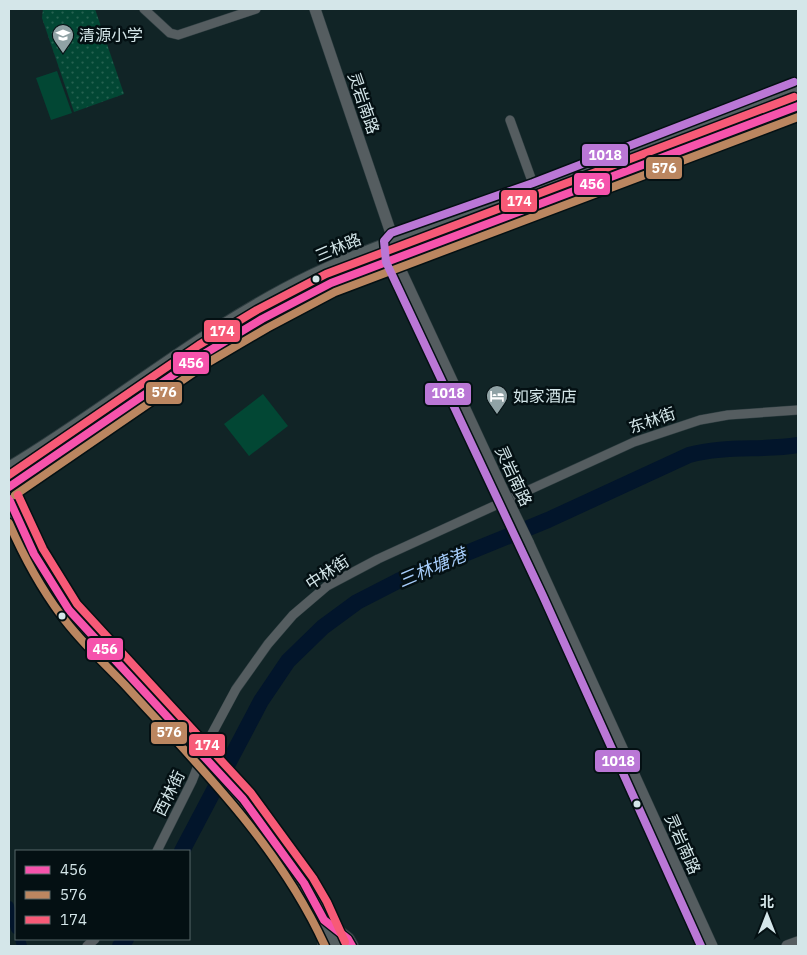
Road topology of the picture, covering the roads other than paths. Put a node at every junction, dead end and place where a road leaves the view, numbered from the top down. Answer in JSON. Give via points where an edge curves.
{"nodes":[{"id":1,"x":144,"y":9,"type":"edge"},
{"id":2,"x":256,"y":9,"type":"edge"},
{"id":3,"x":315,"y":9,"type":"edge"},
{"id":4,"x":798,"y":91,"type":"edge"},
{"id":5,"x":798,"y":106,"type":"edge"},
{"id":6,"x":510,"y":120,"type":"dead end"},
{"id":7,"x":536,"y":192,"type":"junction"},
{"id":8,"x":394,"y":242,"type":"junction"},
{"id":9,"x":395,"y":258,"type":"junction"},
{"id":10,"x":798,"y":410,"type":"edge"},
{"id":11,"x":9,"y":468,"type":"edge"},
{"id":12,"x":9,"y":487,"type":"edge"},
{"id":13,"x":524,"y":492,"type":"joint"},
{"id":14,"x":9,"y":499,"type":"edge"},
{"id":15,"x":200,"y":746,"type":"junction"},
{"id":16,"x":157,"y":850,"type":"edge"},
{"id":17,"x":324,"y":920,"type":"junction"},
{"id":18,"x":798,"y":942,"type":"edge"},
{"id":19,"x":324,"y":946,"type":"edge"},
{"id":20,"x":336,"y":946,"type":"edge"},
{"id":21,"x":352,"y":946,"type":"edge"},
{"id":22,"x":712,"y":946,"type":"edge"},
{"id":23,"x":787,"y":946,"type":"edge"}],
"edges":[{"from":1,"to":2,"type":"street","via":[[170,33],[178,35]]},
{"from":3,"to":8,"type":"street","name":"灵岩南路"},
{"from":4,"to":7,"type":"main road","name":"三林路"},
{"from":5,"to":9,"type":"main road","name":"三林路"},
{"from":6,"to":7,"type":"street"},
{"from":7,"to":8,"type":"main road","name":"三林路"},
{"from":8,"to":9,"type":"street","name":"灵岩南路"},
{"from":8,"to":11,"type":"main road","name":"三林路","via":[[311,276],[261,302],[64,435]]},
{"from":9,"to":12,"type":"main road","name":"三林路","via":[[331,283],[254,324],[204,354]]},
{"from":9,"to":22,"type":"street","name":"灵岩南路","bridge":true},
{"from":10,"to":13,"type":"street","name":"东林街","via":[[728,415],[668,429]]},
{"from":13,"to":15,"type":"street","name":"中林街","via":[[378,559],[321,592],[293,615],[250,667]]},
{"from":14,"to":15,"type":"main road","via":[[34,554],[69,610]]},
{"from":15,"to":16,"type":"street","name":"西林街","via":[[192,781]]},
{"from":15,"to":17,"type":"main road","bridge":true,"via":[[304,883]]},
{"from":17,"to":19,"type":"main road"},
{"from":17,"to":20,"type":"main road"},
{"from":17,"to":21,"type":"main road"},
{"from":18,"to":23,"type":"street"}]}
